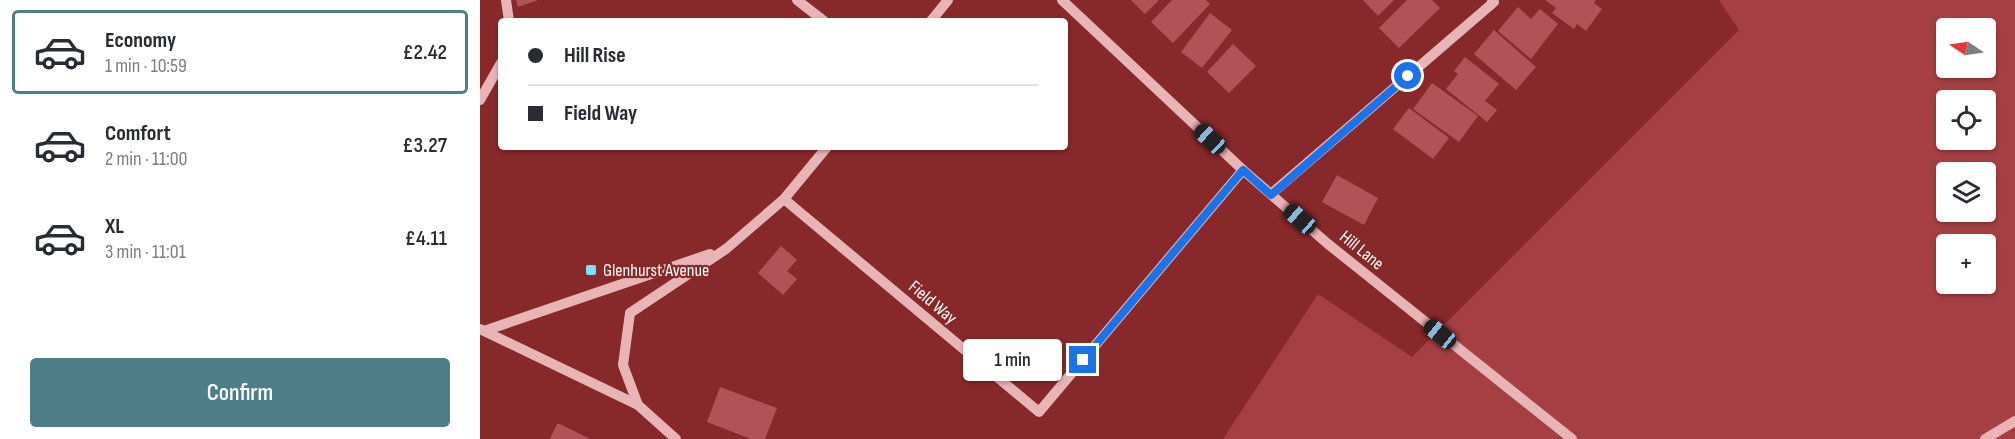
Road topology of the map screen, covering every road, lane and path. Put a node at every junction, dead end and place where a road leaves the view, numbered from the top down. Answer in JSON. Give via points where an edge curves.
{"nodes":[{"id":1,"x":506,"y":0,"type":"edge"},
{"id":2,"x":797,"y":0,"type":"edge"},
{"id":3,"x":948,"y":0,"type":"edge"},
{"id":4,"x":1062,"y":0,"type":"edge"},
{"id":5,"x":1492,"y":0,"type":"edge"},
{"id":6,"x":509,"y":18,"type":"edge"},
{"id":7,"x":820,"y":18,"type":"edge"},
{"id":8,"x":933,"y":18,"type":"edge"},
{"id":9,"x":498,"y":68,"type":"edge"},
{"id":10,"x":480,"y":100,"type":"edge"},
{"id":11,"x":825,"y":150,"type":"edge"},
{"id":12,"x":1243,"y":170,"type":"junction"},
{"id":13,"x":1271,"y":195,"type":"junction"},
{"id":14,"x":784,"y":199,"type":"junction"},
{"id":15,"x":726,"y":249,"type":"junction"},
{"id":16,"x":482,"y":330,"type":"edge"},
{"id":17,"x":638,"y":405,"type":"junction"},
{"id":18,"x":2015,"y":421,"type":"edge"},
{"id":19,"x":676,"y":439,"type":"edge"},
{"id":20,"x":1572,"y":439,"type":"edge"},
{"id":21,"x":1985,"y":439,"type":"edge"}],
"edges":[{"from":1,"to":6,"type":"street"},
{"from":2,"to":7,"type":"street"},
{"from":3,"to":8,"type":"street"},
{"from":4,"to":12,"type":"street","name":"Hill Lane"},
{"from":5,"to":13,"type":"street"},
{"from":9,"to":10,"type":"street"},
{"from":11,"to":14,"type":"street"},
{"from":12,"to":13,"type":"street","name":"Hill Lane"},
{"from":12,"to":14,"type":"street","name":"Field Way","via":[[1039,412]]},
{"from":13,"to":20,"type":"street","name":"Hill Lane"},
{"from":14,"to":15,"type":"street"},
{"from":15,"to":16,"type":"street"},
{"from":15,"to":17,"type":"street","via":[[630,313],[622,365]]},
{"from":16,"to":17,"type":"street"},
{"from":17,"to":19,"type":"street"},
{"from":18,"to":21,"type":"street"}]}
